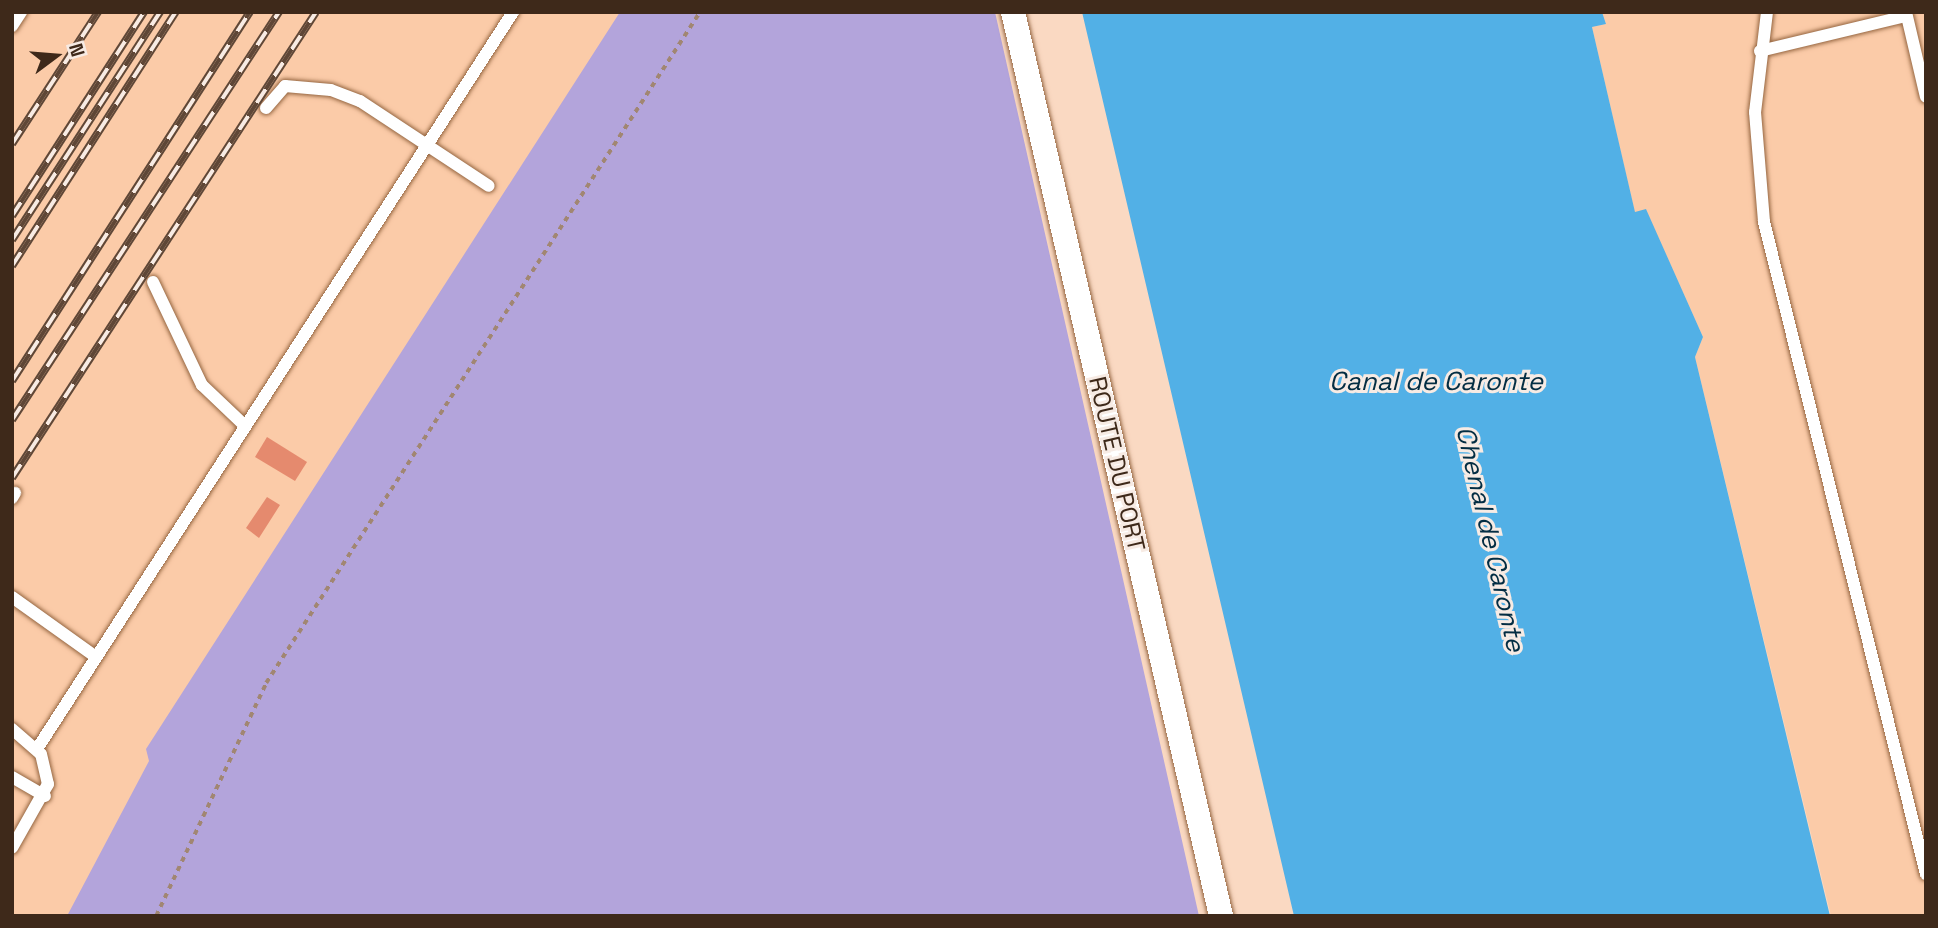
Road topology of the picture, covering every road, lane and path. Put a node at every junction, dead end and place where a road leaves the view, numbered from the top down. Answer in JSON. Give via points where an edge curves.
{"nodes":[{"id":1,"x":21,"y":12,"type":"edge"},
{"id":2,"x":513,"y":12,"type":"edge"},
{"id":3,"x":700,"y":12,"type":"edge"},
{"id":4,"x":1013,"y":12,"type":"edge"},
{"id":5,"x":1767,"y":12,"type":"edge"},
{"id":6,"x":1906,"y":14,"type":"edge"},
{"id":7,"x":12,"y":26,"type":"edge"},
{"id":8,"x":1760,"y":51,"type":"junction"},
{"id":9,"x":1926,"y":97,"type":"edge"},
{"id":10,"x":266,"y":108,"type":"dead end"},
{"id":11,"x":427,"y":145,"type":"junction"},
{"id":12,"x":489,"y":186,"type":"dead end"},
{"id":13,"x":153,"y":282,"type":"dead end"},
{"id":14,"x":245,"y":426,"type":"junction"},
{"id":15,"x":12,"y":597,"type":"edge"},
{"id":16,"x":96,"y":657,"type":"junction"},
{"id":17,"x":12,"y":729,"type":"edge"},
{"id":18,"x":37,"y":749,"type":"junction"},
{"id":19,"x":12,"y":777,"type":"edge"},
{"id":20,"x":45,"y":796,"type":"junction"},
{"id":21,"x":14,"y":840,"type":"edge"},
{"id":22,"x":1926,"y":872,"type":"edge"},
{"id":23,"x":156,"y":916,"type":"edge"},
{"id":24,"x":1221,"y":916,"type":"edge"}],
"edges":[{"from":1,"to":7,"type":"lane"},
{"from":2,"to":11,"type":"lane"},
{"from":3,"to":23,"type":"path","via":[[266,683]]},
{"from":4,"to":24,"type":"street","name":"ROUTE DU PORT"},
{"from":5,"to":8,"type":"lane"},
{"from":6,"to":8,"type":"lane"},
{"from":6,"to":9,"type":"lane"},
{"from":8,"to":22,"type":"lane","via":[[1756,158],[1764,222]]},
{"from":10,"to":11,"type":"lane","via":[[285,86],[316,86],[360,101]]},
{"from":11,"to":12,"type":"lane"},
{"from":11,"to":14,"type":"lane"},
{"from":13,"to":14,"type":"lane","via":[[202,385]]},
{"from":14,"to":16,"type":"lane"},
{"from":15,"to":16,"type":"lane"},
{"from":16,"to":18,"type":"lane"},
{"from":17,"to":18,"type":"lane"},
{"from":18,"to":20,"type":"lane","via":[[47,769]]},
{"from":19,"to":20,"type":"lane"},
{"from":20,"to":21,"type":"lane"}]}
